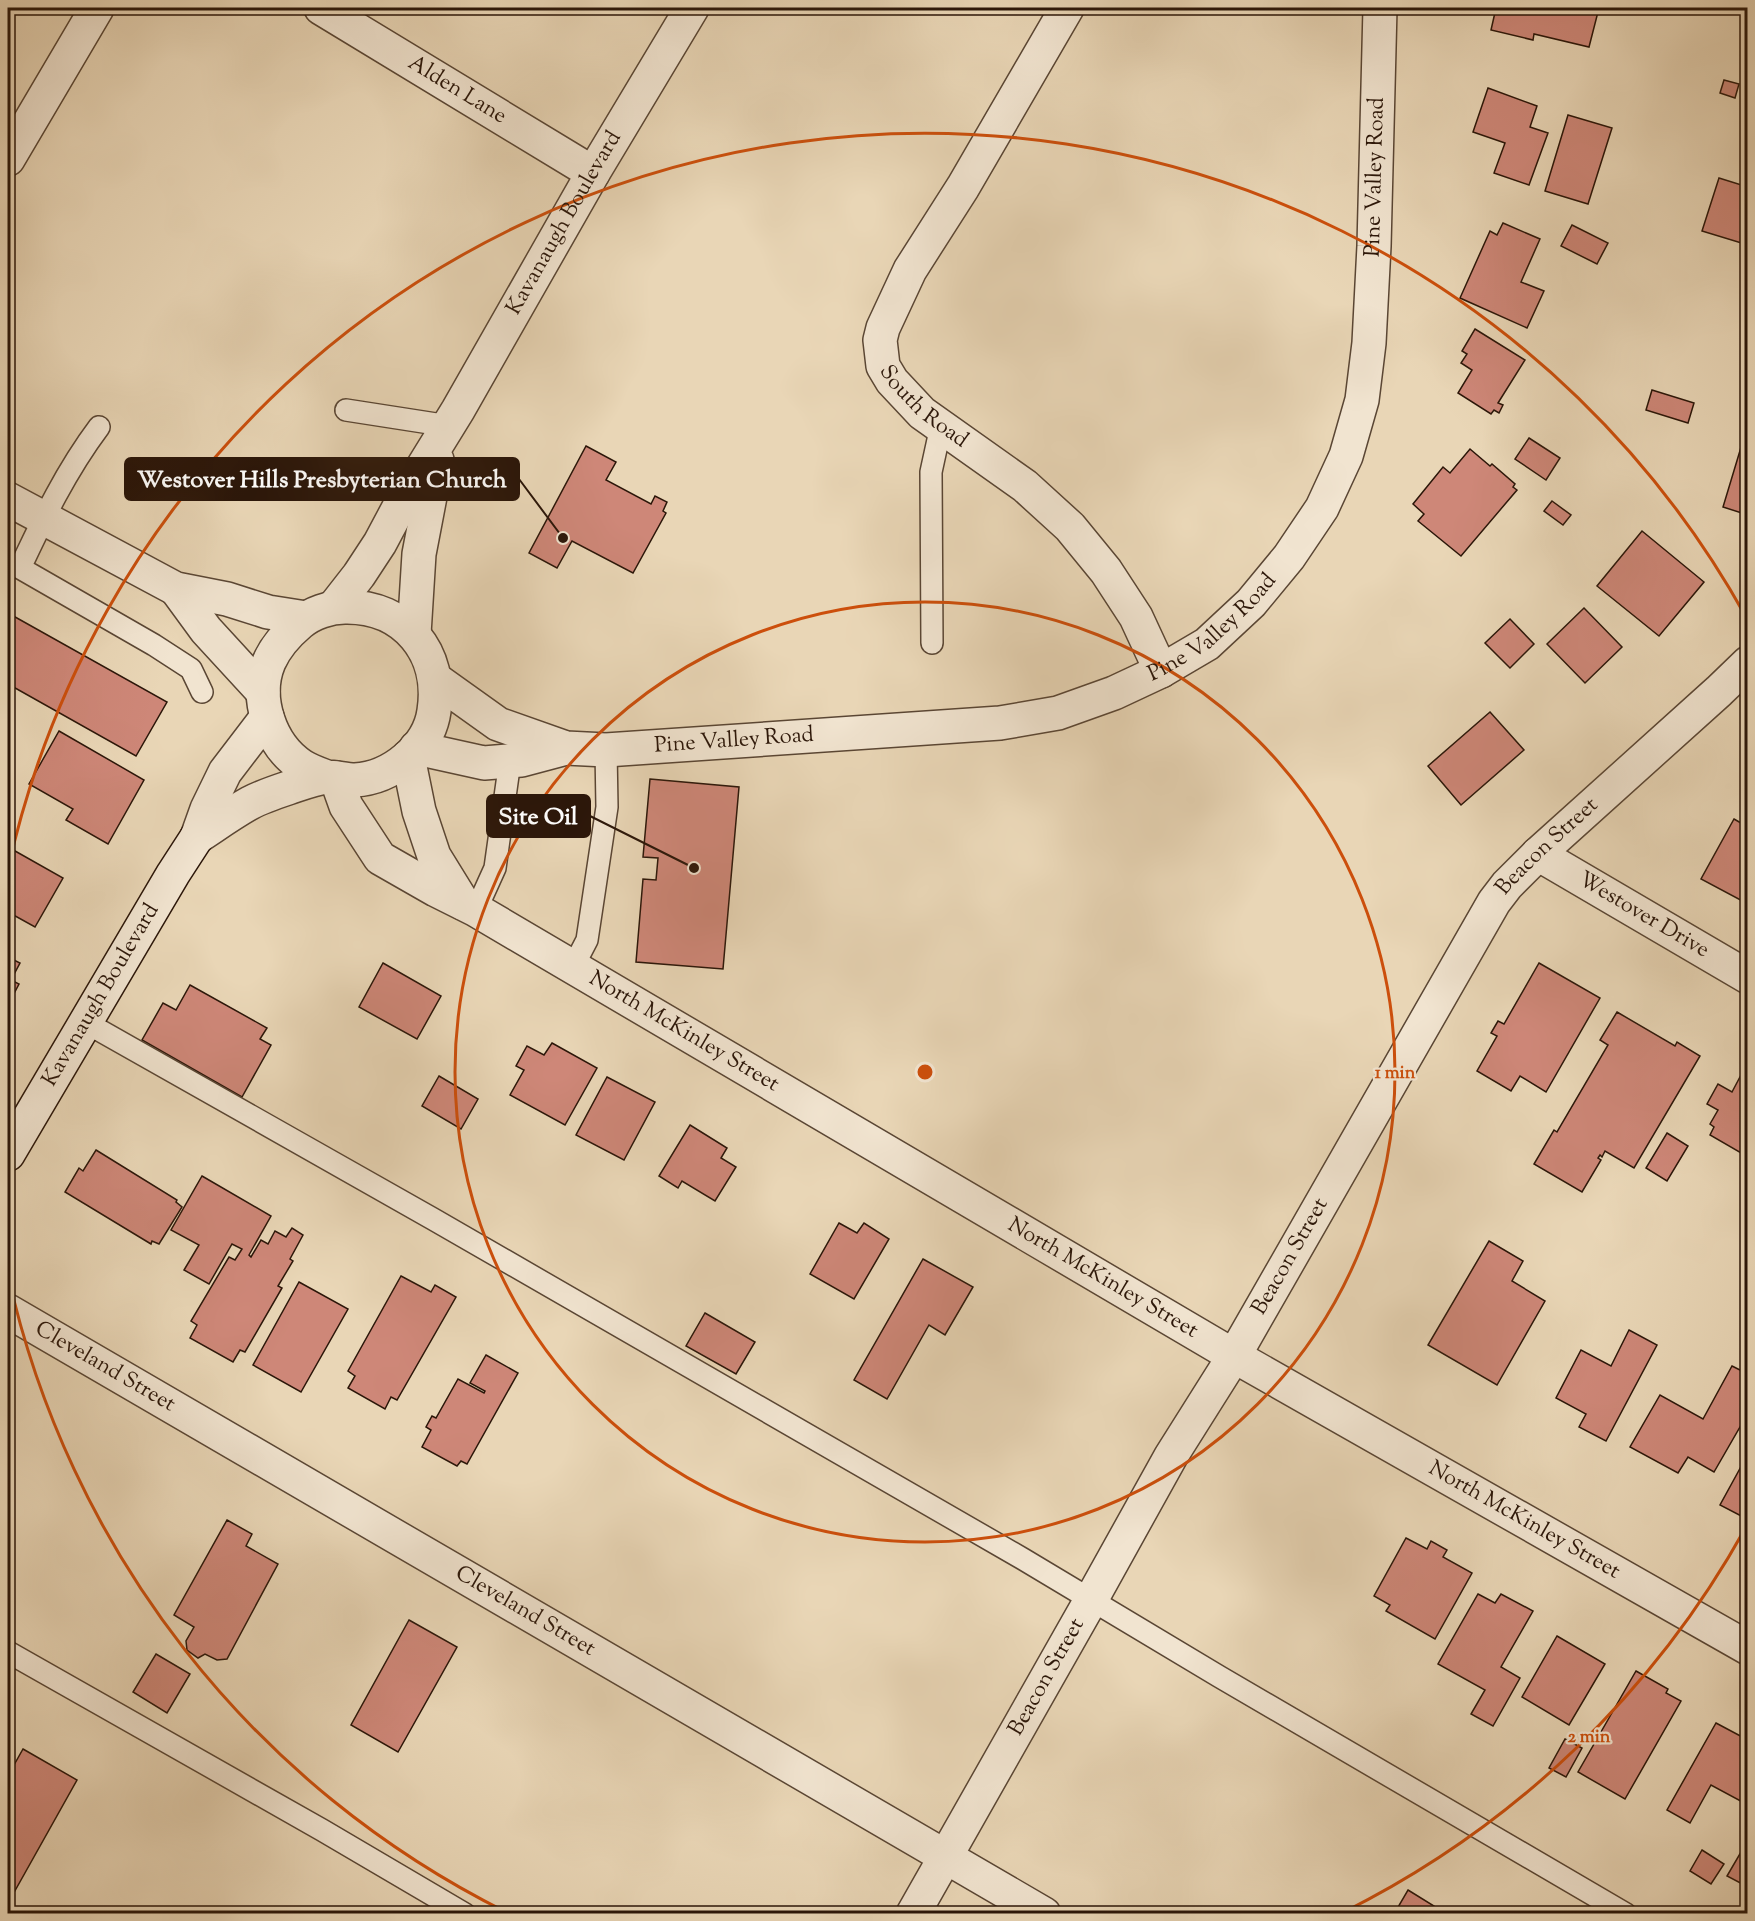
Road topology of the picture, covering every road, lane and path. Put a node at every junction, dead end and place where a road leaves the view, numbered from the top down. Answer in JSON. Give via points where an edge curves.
{"nodes":[{"id":1,"x":98,"y":8,"type":"edge"},
{"id":2,"x":321,"y":8,"type":"edge"},
{"id":3,"x":692,"y":8,"type":"edge"},
{"id":4,"x":1380,"y":8,"type":"edge"},
{"id":5,"x":1063,"y":9,"type":"edge"},
{"id":6,"x":8,"y":159,"type":"edge"},
{"id":7,"x":593,"y":172,"type":"junction"},
{"id":8,"x":346,"y":410,"type":"dead end"},
{"id":9,"x":941,"y":426,"type":"junction"},
{"id":10,"x":99,"y":427,"type":"dead end"},
{"id":11,"x":445,"y":433,"type":"junction"},
{"id":12,"x":8,"y":499,"type":"edge"},
{"id":13,"x":43,"y":519,"type":"junction"},
{"id":14,"x":176,"y":589,"type":"junction"},
{"id":15,"x":320,"y":612,"type":"junction"},
{"id":16,"x":414,"y":634,"type":"junction"},
{"id":17,"x":932,"y":643,"type":"dead end"},
{"id":18,"x":1748,"y":663,"type":"edge"},
{"id":19,"x":1161,"y":671,"type":"junction"},
{"id":20,"x":435,"y":679,"type":"junction"},
{"id":21,"x":202,"y":692,"type":"dead end"},
{"id":22,"x":265,"y":705,"type":"junction"},
{"id":23,"x":566,"y":748,"type":"junction"},
{"id":24,"x":606,"y":750,"type":"junction"},
{"id":25,"x":412,"y":752,"type":"junction"},
{"id":26,"x":510,"y":761,"type":"junction"},
{"id":27,"x":332,"y":778,"type":"junction"},
{"id":28,"x":197,"y":837,"type":"junction"},
{"id":29,"x":1538,"y":854,"type":"junction"},
{"id":30,"x":470,"y":906,"type":"junction"},
{"id":31,"x":573,"y":968,"type":"junction"},
{"id":32,"x":1748,"y":977,"type":"edge"},
{"id":33,"x":85,"y":1022,"type":"junction"},
{"id":34,"x":8,"y":1154,"type":"edge"},
{"id":35,"x":8,"y":1311,"type":"edge"},
{"id":36,"x":1234,"y":1356,"type":"junction"},
{"id":37,"x":1091,"y":1600,"type":"junction"},
{"id":38,"x":1748,"y":1648,"type":"edge"},
{"id":39,"x":8,"y":1652,"type":"edge"},
{"id":40,"x":944,"y":1857,"type":"junction"},
{"id":41,"x":465,"y":1914,"type":"edge"},
{"id":42,"x":913,"y":1914,"type":"edge"},
{"id":43,"x":1044,"y":1914,"type":"edge"},
{"id":44,"x":1626,"y":1914,"type":"edge"}],
"edges":[{"from":1,"to":6,"type":"street"},
{"from":2,"to":7,"type":"street","name":"Alden Lane"},
{"from":3,"to":7,"type":"street","name":"Kavanaugh Boulevard"},
{"from":4,"to":19,"type":"street","name":"Pine Valley Road","via":[[1369,343],[1362,400],[1346,456],[1322,508],[1251,603],[1207,644]]},
{"from":5,"to":9,"type":"street","name":"South Road","via":[[963,187],[910,270],[883,328],[880,340],[887,374],[922,413]]},
{"from":7,"to":11,"type":"street","name":"Kavanaugh Boulevard"},
{"from":8,"to":11,"type":"lane"},
{"from":9,"to":17,"type":"lane","via":[[931,472]]},
{"from":9,"to":19,"type":"street","name":"South Road","via":[[1025,486],[1070,527],[1132,611]]},
{"from":10,"to":13,"type":"lane","via":[[79,454]]},
{"from":11,"to":15,"type":"street","via":[[359,575]]},
{"from":11,"to":16,"type":"street","via":[[419,554]]},
{"from":12,"to":13,"type":"street"},
{"from":13,"to":14,"type":"street"},
{"from":13,"to":21,"type":"lane","via":[[20,568],[191,669]]},
{"from":14,"to":15,"type":"street","via":[[268,612]]},
{"from":14,"to":22,"type":"street"},
{"from":15,"to":16,"type":"street","via":[[363,607],[391,616]]},
{"from":15,"to":22,"type":"street","via":[[284,637],[269,663]]},
{"from":16,"to":20,"type":"street","via":[[430,659]]},
{"from":18,"to":29,"type":"street","name":"Beacon Street"},
{"from":19,"to":24,"type":"street","name":"Pine Valley Road","via":[[1058,713],[1000,723]]},
{"from":20,"to":23,"type":"street","via":[[498,724]]},
{"from":20,"to":25,"type":"street","via":[[434,714],[423,739]]},
{"from":22,"to":27,"type":"street","via":[[282,747],[302,766]]},
{"from":22,"to":28,"type":"street","via":[[225,772]]},
{"from":23,"to":24,"type":"street","name":"Pine Valley Road"},
{"from":23,"to":26,"type":"street"},
{"from":24,"to":31,"type":"lane","via":[[607,807],[587,940]]},
{"from":25,"to":26,"type":"street","via":[[484,763]]},
{"from":25,"to":27,"type":"street","via":[[381,774],[355,780]]},
{"from":25,"to":30,"type":"street","via":[[419,811],[434,856]]},
{"from":26,"to":30,"type":"lane","via":[[495,868]]},
{"from":27,"to":28,"type":"street","via":[[288,788],[252,802]]},
{"from":27,"to":30,"type":"street","name":"North McKinley Street","via":[[380,858]]},
{"from":28,"to":33,"type":"street","name":"Kavanaugh Boulevard"},
{"from":29,"to":32,"type":"street","name":"Westover Drive"},
{"from":29,"to":36,"type":"street","name":"Beacon Street","via":[[1494,902]]},
{"from":30,"to":31,"type":"street","name":"North McKinley Street"},
{"from":31,"to":36,"type":"street","name":"North McKinley Street"},
{"from":33,"to":34,"type":"street","name":"Kavanaugh Boulevard"},
{"from":33,"to":37,"type":"lane"},
{"from":35,"to":40,"type":"street","name":"Cleveland Street"},
{"from":36,"to":37,"type":"street","name":"Beacon Street","via":[[1171,1456]]},
{"from":36,"to":38,"type":"street","name":"North McKinley Street"},
{"from":37,"to":40,"type":"street","name":"Beacon Street"},
{"from":37,"to":44,"type":"lane"},
{"from":39,"to":41,"type":"lane"},
{"from":40,"to":42,"type":"street","name":"Beacon Street"},
{"from":40,"to":43,"type":"street","name":"Cleveland Street"}]}
